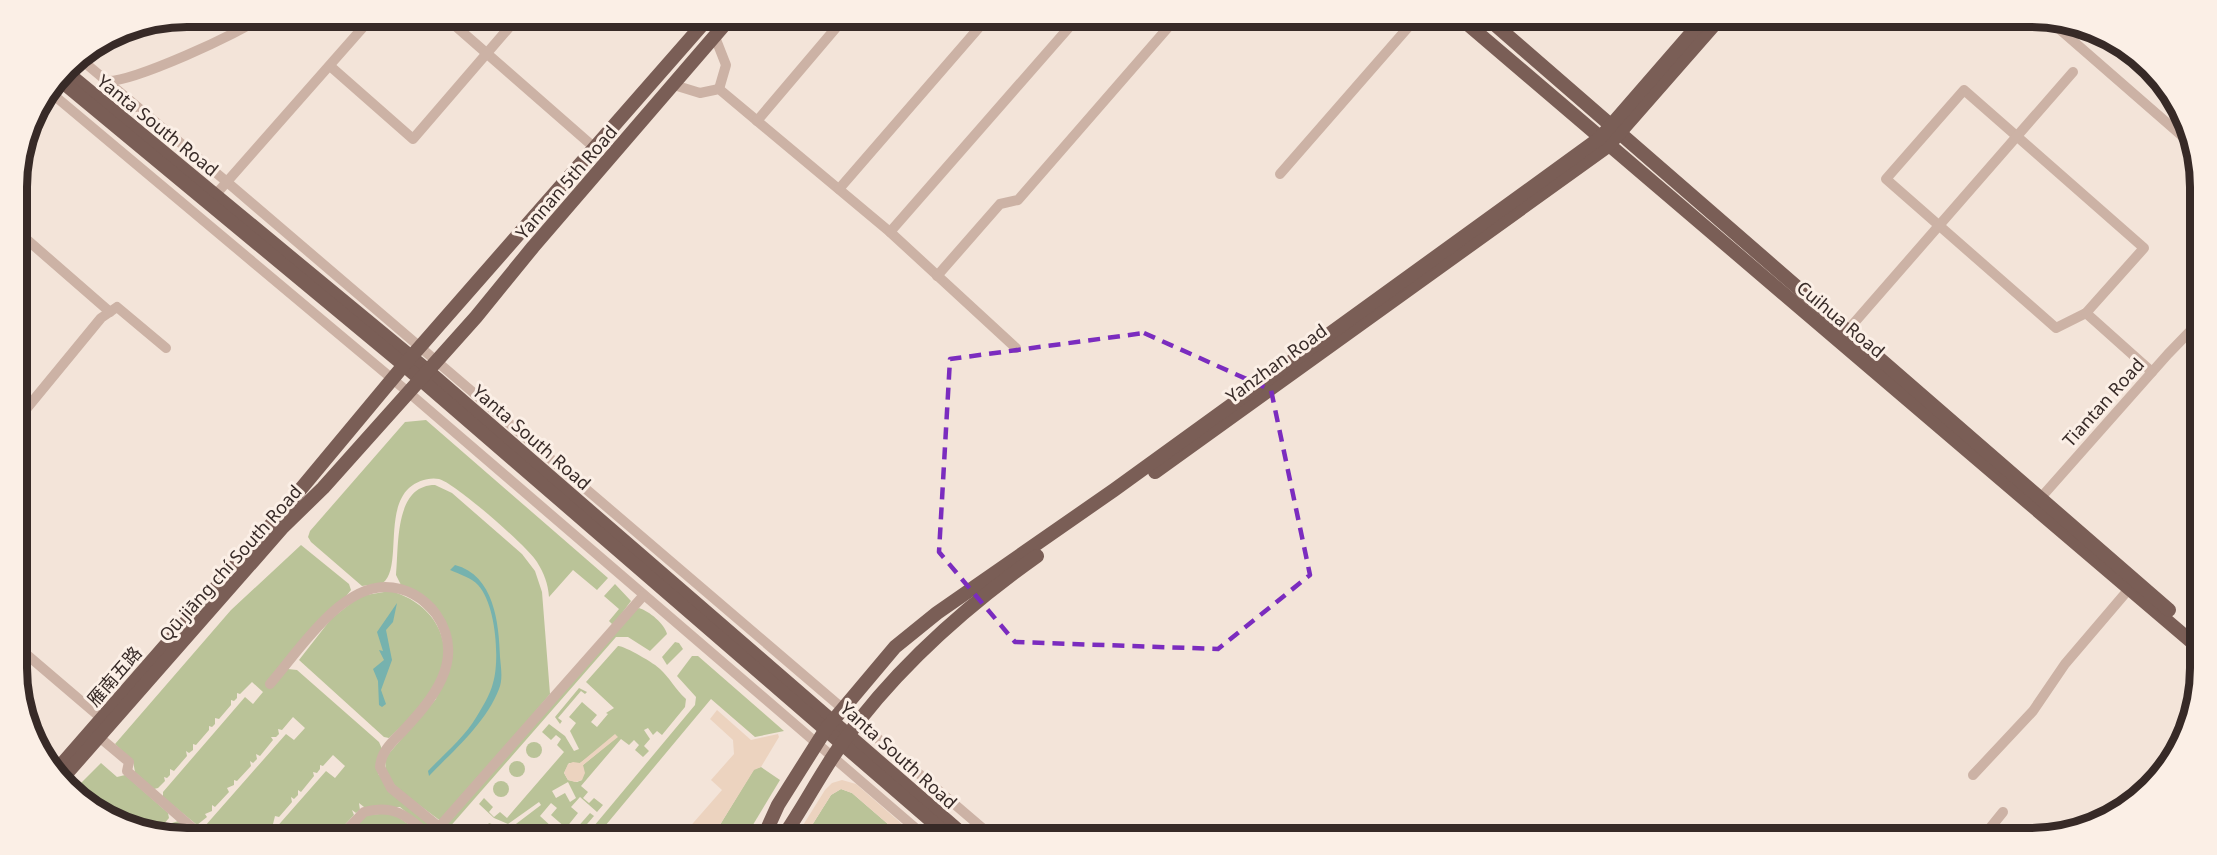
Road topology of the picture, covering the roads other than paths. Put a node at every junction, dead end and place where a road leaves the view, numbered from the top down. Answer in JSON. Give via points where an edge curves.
{"nodes":[{"id":1,"x":247,"y":27,"type":"edge"},
{"id":2,"x":364,"y":27,"type":"edge"},
{"id":3,"x":457,"y":27,"type":"edge"},
{"id":4,"x":509,"y":27,"type":"edge"},
{"id":5,"x":701,"y":27,"type":"edge"},
{"id":6,"x":723,"y":27,"type":"edge"},
{"id":7,"x":837,"y":27,"type":"edge"},
{"id":8,"x":979,"y":27,"type":"edge"},
{"id":9,"x":1069,"y":27,"type":"edge"},
{"id":10,"x":1168,"y":27,"type":"edge"},
{"id":11,"x":1408,"y":27,"type":"edge"},
{"id":12,"x":1471,"y":27,"type":"edge"},
{"id":13,"x":1497,"y":27,"type":"edge"},
{"id":14,"x":1697,"y":27,"type":"edge"},
{"id":15,"x":1712,"y":27,"type":"edge"},
{"id":16,"x":2060,"y":30,"type":"edge"},
{"id":17,"x":715,"y":36,"type":"junction"},
{"id":18,"x":487,"y":53,"type":"junction"},
{"id":19,"x":86,"y":64,"type":"edge"},
{"id":20,"x":330,"y":66,"type":"junction"},
{"id":21,"x":2073,"y":72,"type":"dead end"},
{"id":22,"x":72,"y":77,"type":"edge"},
{"id":23,"x":106,"y":81,"type":"junction"},
{"id":24,"x":65,"y":84,"type":"edge"},
{"id":25,"x":674,"y":85,"type":"junction"},
{"id":26,"x":719,"y":89,"type":"junction"},
{"id":27,"x":55,"y":97,"type":"edge"},
{"id":28,"x":757,"y":121,"type":"junction"},
{"id":29,"x":1614,"y":130,"type":"junction"},
{"id":30,"x":2181,"y":135,"type":"edge"},
{"id":31,"x":2017,"y":137,"type":"junction"},
{"id":32,"x":1604,"y":142,"type":"junction"},
{"id":33,"x":596,"y":149,"type":"junction"},
{"id":34,"x":1280,"y":174,"type":"dead end"},
{"id":35,"x":227,"y":182,"type":"junction"},
{"id":36,"x":839,"y":189,"type":"junction"},
{"id":37,"x":212,"y":199,"type":"junction"},
{"id":38,"x":197,"y":215,"type":"junction"},
{"id":39,"x":1939,"y":226,"type":"junction"},
{"id":40,"x":890,"y":232,"type":"junction"},
{"id":41,"x":27,"y":240,"type":"edge"},
{"id":42,"x":937,"y":276,"type":"junction"},
{"id":43,"x":111,"y":312,"type":"junction"},
{"id":44,"x":2086,"y":313,"type":"junction"},
{"id":45,"x":1847,"y":331,"type":"junction"},
{"id":46,"x":2190,"y":332,"type":"edge"},
{"id":47,"x":421,"y":347,"type":"junction"},
{"id":48,"x":166,"y":348,"type":"dead end"},
{"id":49,"x":1016,"y":348,"type":"dead end"},
{"id":50,"x":408,"y":362,"type":"junction"},
{"id":51,"x":428,"y":370,"type":"junction"},
{"id":52,"x":2152,"y":372,"type":"junction"},
{"id":53,"x":392,"y":379,"type":"junction"},
{"id":54,"x":408,"y":392,"type":"junction"},
{"id":55,"x":27,"y":408,"type":"edge"},
{"id":56,"x":2037,"y":502,"type":"junction"},
{"id":57,"x":635,"y":548,"type":"junction"},
{"id":58,"x":614,"y":572,"type":"junction"},
{"id":59,"x":2129,"y":589,"type":"junction"},
{"id":60,"x":643,"y":597,"type":"junction"},
{"id":61,"x":2190,"y":629,"type":"edge"},
{"id":62,"x":2190,"y":641,"type":"edge"},
{"id":63,"x":27,"y":654,"type":"edge"},
{"id":64,"x":270,"y":684,"type":"dead end"},
{"id":65,"x":843,"y":708,"type":"junction"},
{"id":66,"x":101,"y":718,"type":"junction"},
{"id":67,"x":859,"y":722,"type":"junction"},
{"id":68,"x":830,"y":724,"type":"junction"},
{"id":69,"x":99,"y":737,"type":"junction"},
{"id":70,"x":845,"y":740,"type":"junction"},
{"id":71,"x":816,"y":743,"type":"junction"},
{"id":72,"x":833,"y":757,"type":"junction"},
{"id":73,"x":61,"y":765,"type":"edge"},
{"id":74,"x":67,"y":773,"type":"edge"},
{"id":75,"x":1973,"y":775,"type":"dead end"},
{"id":76,"x":2003,"y":812,"type":"dead end"},
{"id":77,"x":193,"y":828,"type":"edge"},
{"id":78,"x":349,"y":828,"type":"edge"},
{"id":79,"x":420,"y":828,"type":"edge"},
{"id":80,"x":767,"y":828,"type":"edge"},
{"id":81,"x":789,"y":828,"type":"edge"},
{"id":82,"x":915,"y":828,"type":"edge"},
{"id":83,"x":940,"y":828,"type":"edge"},
{"id":84,"x":955,"y":828,"type":"edge"},
{"id":85,"x":982,"y":828,"type":"edge"},
{"id":86,"x":1990,"y":828,"type":"edge"}],
"edges":[{"from":1,"to":23,"type":"street","via":[[123,80]]},
{"from":2,"to":20,"type":"street"},
{"from":3,"to":18,"type":"street"},
{"from":4,"to":18,"type":"street"},
{"from":5,"to":33,"type":"main road","name":"Yannan 5th Road"},
{"from":6,"to":17,"type":"main road","name":"Yannan 5th Road"},
{"from":7,"to":28,"type":"street"},
{"from":8,"to":36,"type":"street"},
{"from":9,"to":40,"type":"street"},
{"from":10,"to":42,"type":"street","via":[[1017,200],[1000,204]]},
{"from":11,"to":34,"type":"street"},
{"from":12,"to":32,"type":"main road","name":"Cuihua Road"},
{"from":13,"to":29,"type":"main road","name":"Cuihua Road"},
{"from":14,"to":29,"type":"main road","name":"Yanzhan Road"},
{"from":15,"to":29,"type":"main road","name":"Yanzhan Road"},
{"from":16,"to":30,"type":"street"},
{"from":17,"to":25,"type":"main road","name":"Yannan 5th Road"},
{"from":17,"to":26,"type":"street","via":[[726,65]]},
{"from":18,"to":20,"type":"street","via":[[413,139]]},
{"from":18,"to":33,"type":"street"},
{"from":19,"to":23,"type":"street"},
{"from":20,"to":35,"type":"street"},
{"from":21,"to":31,"type":"street"},
{"from":22,"to":37,"type":"main road","name":"Yanta South Road"},
{"from":23,"to":35,"type":"street"},
{"from":24,"to":37,"type":"main road","name":"Yanta South Road"},
{"from":25,"to":26,"type":"street","via":[[700,93]]},
{"from":25,"to":51,"type":"main road","name":"Yannan 5th Road"},
{"from":26,"to":28,"type":"street"},
{"from":27,"to":38,"type":"street"},
{"from":28,"to":36,"type":"street"},
{"from":29,"to":32,"type":"main road","name":"Yanzhan Road"},
{"from":29,"to":45,"type":"main road","name":"Cuihua Road"},
{"from":31,"to":39,"type":"street"},
{"from":31,"to":39,"type":"street","via":[[1964,90],[1886,179]]},
{"from":31,"to":44,"type":"street","via":[[2144,248]]},
{"from":32,"to":56,"type":"main road","name":"Cuihua Road"},
{"from":32,"to":65,"type":"main road","name":"Yanzhan Road","via":[[937,613],[895,647]]},
{"from":32,"to":67,"type":"main road","name":"Yanzhan Road","via":[[1013,573],[907,664]]},
{"from":33,"to":47,"type":"main road","name":"Yannan 5th Road"},
{"from":35,"to":37,"type":"street"},
{"from":35,"to":47,"type":"street"},
{"from":36,"to":40,"type":"street"},
{"from":37,"to":38,"type":"street"},
{"from":37,"to":50,"type":"main road","name":"Yanta South Road"},
{"from":38,"to":53,"type":"street"},
{"from":39,"to":44,"type":"street","via":[[2056,328]]},
{"from":39,"to":45,"type":"street"},
{"from":40,"to":42,"type":"street"},
{"from":41,"to":43,"type":"street"},
{"from":42,"to":49,"type":"street"},
{"from":43,"to":48,"type":"street","via":[[117,307]]},
{"from":43,"to":55,"type":"street","via":[[101,318]]},
{"from":44,"to":52,"type":"street"},
{"from":45,"to":56,"type":"main road","name":"Cuihua Road"},
{"from":46,"to":52,"type":"street","name":"Tiantan Road"},
{"from":47,"to":50,"type":"main road","name":"Yannan 5th Road"},
{"from":47,"to":51,"type":"street"},
{"from":50,"to":51,"type":"main road","name":"Yanta South Road"},
{"from":50,"to":53,"type":"main road","name":"雁南五路"},
{"from":51,"to":54,"type":"main road","name":"Qū jiāng chí South Road"},
{"from":51,"to":57,"type":"main road","name":"Yanta South Road"},
{"from":51,"to":57,"type":"street"},
{"from":52,"to":56,"type":"street","name":"Tiantan Road"},
{"from":53,"to":54,"type":"street"},
{"from":53,"to":66,"type":"main road","name":"雁南五路","via":[[275,520]]},
{"from":54,"to":58,"type":"street"},
{"from":54,"to":69,"type":"main road","name":"Qū jiāng chí South Road","via":[[323,488],[297,511]]},
{"from":56,"to":59,"type":"main road","name":"Cuihua Road"},
{"from":56,"to":61,"type":"main road","name":"Cuihua Road"},
{"from":57,"to":58,"type":"street"},
{"from":57,"to":65,"type":"street"},
{"from":57,"to":68,"type":"main road","name":"Yanta South Road"},
{"from":58,"to":60,"type":"street"},
{"from":59,"to":62,"type":"main road","name":"Cuihua Road"},
{"from":59,"to":75,"type":"street","via":[[2065,664],[2033,711]]},
{"from":60,"to":64,"type":"street","via":[[439,827],[391,788],[380,767],[386,750],[436,693],[446,668],[448,648],[444,631],[424,601],[396,588],[375,588],[357,594],[333,613]]},
{"from":60,"to":71,"type":"street"},
{"from":63,"to":66,"type":"street"},
{"from":65,"to":67,"type":"street"},
{"from":65,"to":68,"type":"main road","name":"Yanzhan Road"},
{"from":66,"to":73,"type":"main road","name":"雁南五路"},
{"from":67,"to":70,"type":"main road","name":"Yanzhan Road"},
{"from":67,"to":85,"type":"street"},
{"from":68,"to":70,"type":"main road","name":"Yanta South Road"},
{"from":68,"to":71,"type":"main road","name":"Yanzhan Road"},
{"from":69,"to":74,"type":"main road","name":"Qū jiāng chí South Road"},
{"from":69,"to":77,"type":"street","via":[[129,762],[127,771]]},
{"from":70,"to":72,"type":"main road","name":"Yanzhan Road"},
{"from":70,"to":83,"type":"main road","name":"Yanta South Road"},
{"from":70,"to":84,"type":"main road","name":"Yanta South Road"},
{"from":71,"to":72,"type":"street"},
{"from":71,"to":80,"type":"main road","name":"Yanzhan Road"},
{"from":72,"to":81,"type":"main road","name":"Yanzhan Road"},
{"from":72,"to":82,"type":"street"},
{"from":76,"to":86,"type":"street"},
{"from":78,"to":79,"type":"street","via":[[364,812],[393,810],[402,812]]}]}
